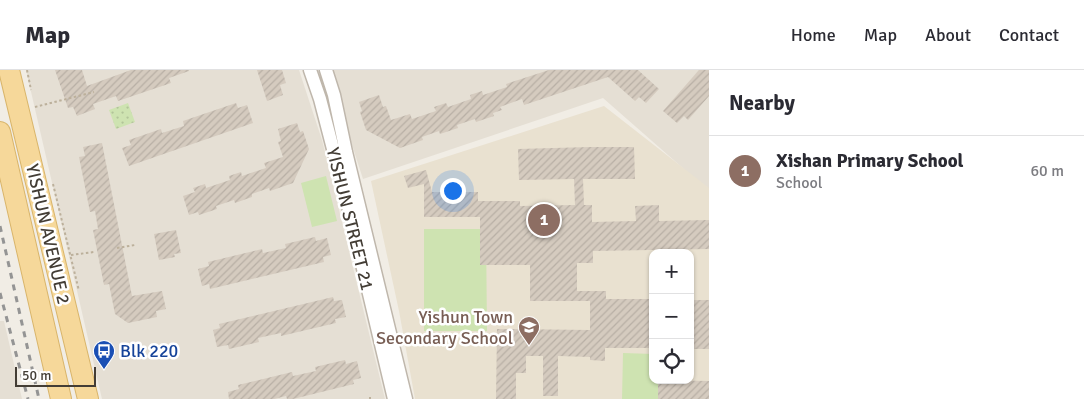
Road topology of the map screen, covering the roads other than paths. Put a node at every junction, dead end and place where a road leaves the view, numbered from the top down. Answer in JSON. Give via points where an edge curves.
{"nodes":[{"id":1,"x":8,"y":70,"type":"edge"},
{"id":2,"x":310,"y":70,"type":"edge"},
{"id":3,"x":326,"y":70,"type":"edge"},
{"id":4,"x":0,"y":132,"type":"edge"},
{"id":5,"x":62,"y":399,"type":"edge"},
{"id":6,"x":88,"y":399,"type":"edge"},
{"id":7,"x":394,"y":399,"type":"edge"},
{"id":8,"x":406,"y":399,"type":"edge"}],
"edges":[{"from":1,"to":6,"type":"main road","name":"YISHUN AVENUE 2"},
{"from":2,"to":7,"type":"street","name":"YISHUN STREET 21","via":[[351,218]]},
{"from":3,"to":8,"type":"street","name":"YISHUN STREET 21"},
{"from":4,"to":5,"type":"main road","name":"YISHUN AVENUE 2"}]}
